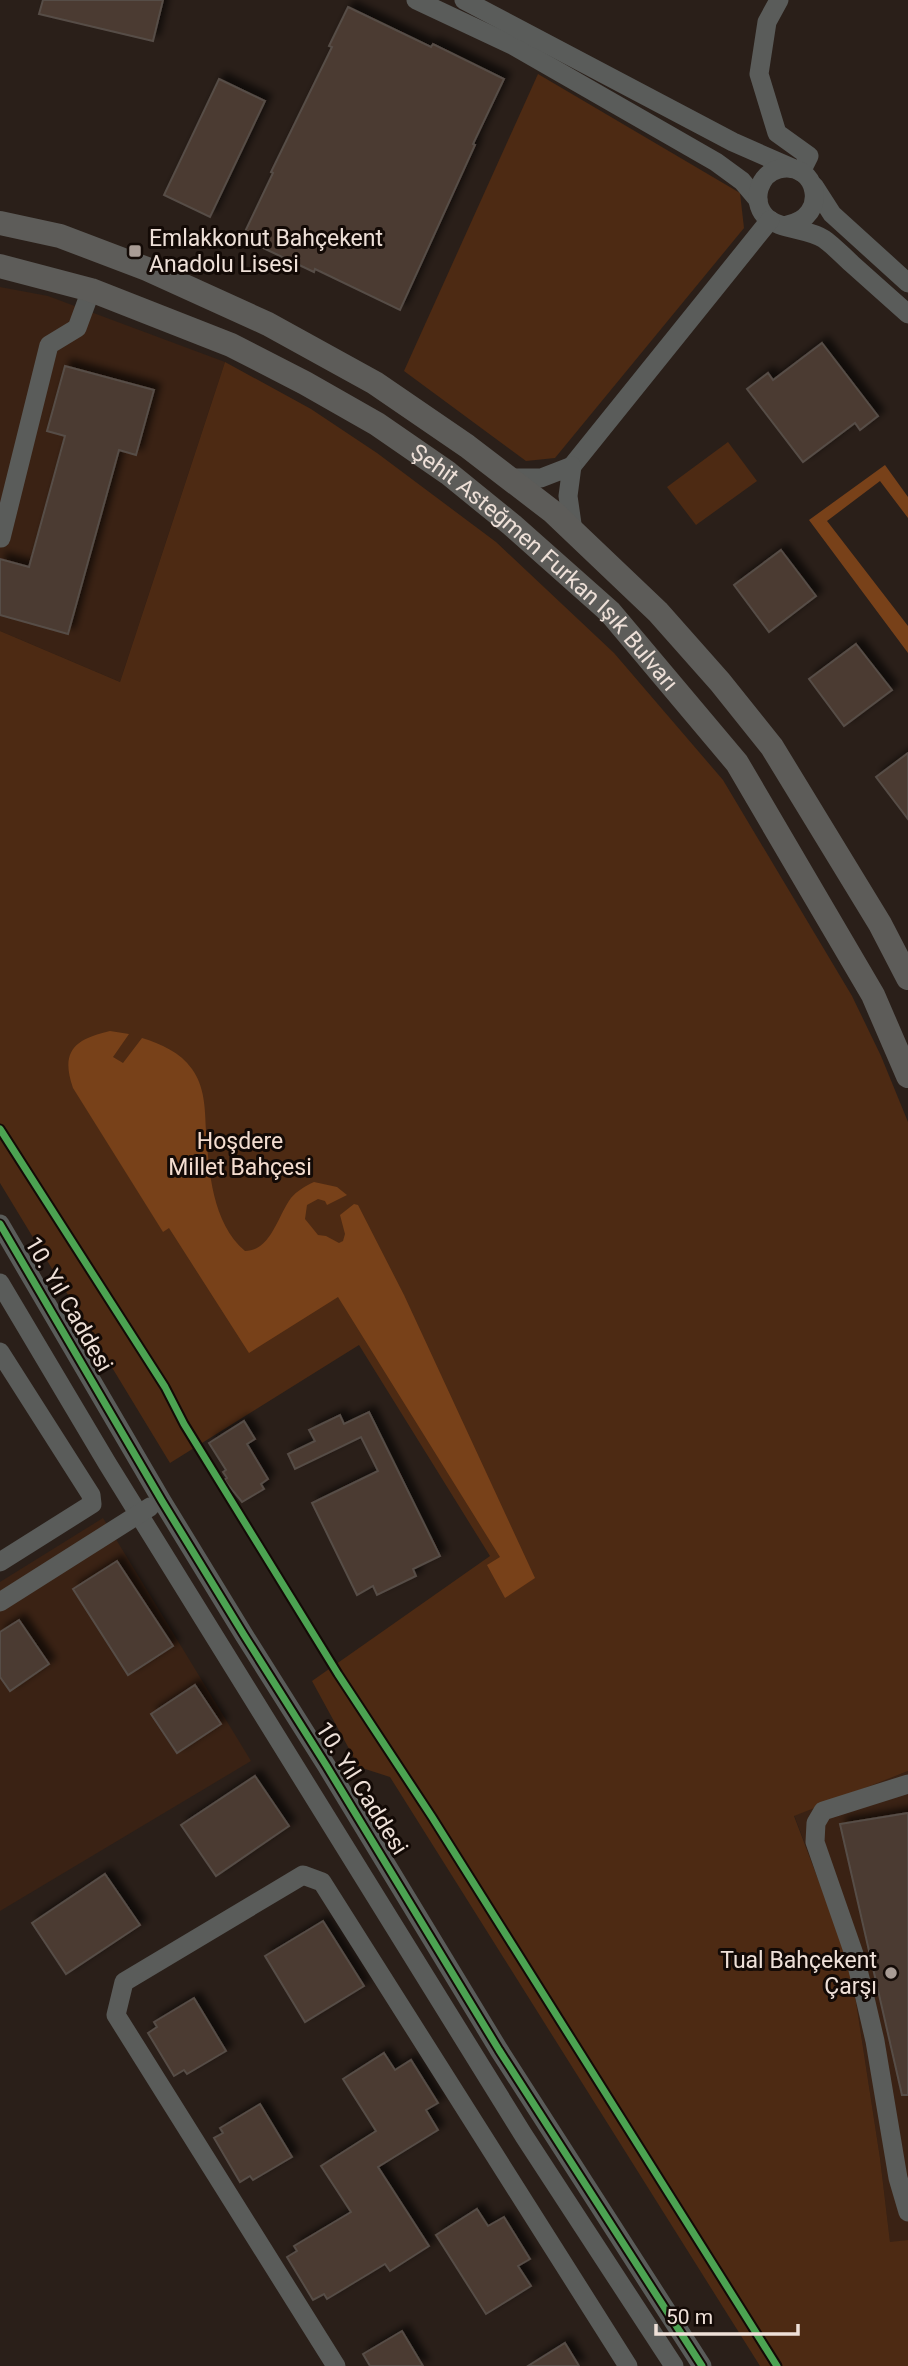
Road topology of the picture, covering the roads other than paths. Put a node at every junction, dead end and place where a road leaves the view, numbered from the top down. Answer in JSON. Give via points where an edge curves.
{"nodes":[{"id":1,"x":416,"y":0,"type":"edge"},
{"id":2,"x":464,"y":0,"type":"edge"},
{"id":3,"x":779,"y":0,"type":"edge"},
{"id":4,"x":802,"y":175,"type":"junction"},
{"id":5,"x":758,"y":200,"type":"junction"},
{"id":6,"x":0,"y":223,"type":"edge"},
{"id":7,"x":779,"y":223,"type":"junction"},
{"id":8,"x":60,"y":236,"type":"junction"},
{"id":9,"x":0,"y":266,"type":"edge"},
{"id":10,"x":39,"y":275,"type":"junction"},
{"id":11,"x":908,"y":283,"type":"edge"},
{"id":12,"x":91,"y":290,"type":"junction"},
{"id":13,"x":908,"y":314,"type":"edge"},
{"id":14,"x":572,"y":466,"type":"junction"},
{"id":15,"x":509,"y":478,"type":"junction"},
{"id":16,"x":573,"y":531,"type":"junction"},
{"id":17,"x":1,"y":538,"type":"edge"},
{"id":18,"x":908,"y":978,"type":"edge"},
{"id":19,"x":908,"y":1076,"type":"edge"},
{"id":20,"x":0,"y":1224,"type":"edge"},
{"id":21,"x":0,"y":1283,"type":"edge"},
{"id":22,"x":0,"y":1352,"type":"edge"},
{"id":23,"x":162,"y":1502,"type":"junction"},
{"id":24,"x":138,"y":1513,"type":"junction"},
{"id":25,"x":0,"y":1562,"type":"edge"},
{"id":26,"x":0,"y":1602,"type":"edge"},
{"id":27,"x":287,"y":1704,"type":"junction"},
{"id":28,"x":245,"y":1708,"type":"dead end"},
{"id":29,"x":264,"y":1717,"type":"junction"},
{"id":30,"x":908,"y":1784,"type":"edge"},
{"id":31,"x":524,"y":2136,"type":"junction"},
{"id":32,"x":496,"y":2156,"type":"junction"},
{"id":33,"x":908,"y":2212,"type":"edge"},
{"id":34,"x":336,"y":2366,"type":"edge"},
{"id":35,"x":628,"y":2366,"type":"edge"},
{"id":36,"x":674,"y":2366,"type":"edge"},
{"id":37,"x":702,"y":2366,"type":"edge"}],
"edges":[{"from":1,"to":5,"type":"street","via":[[514,47],[716,162]]},
{"from":2,"to":4,"type":"street"},
{"from":3,"to":4,"type":"street","via":[[767,22],[759,74],[777,132],[809,156]]},
{"from":4,"to":5,"type":"street","via":[[773,171],[760,186]]},
{"from":4,"to":7,"type":"street","via":[[815,195],[811,212],[804,219]]},
{"from":4,"to":11,"type":"street","via":[[832,214]]},
{"from":5,"to":7,"type":"street","via":[[763,214]]},
{"from":6,"to":8,"type":"main road","name":"Şehit Asteğmen Furkan Işık Bulvarı"},
{"from":7,"to":13,"type":"street","via":[[823,238]]},
{"from":7,"to":14,"type":"street"},
{"from":8,"to":10,"type":"main road"},
{"from":8,"to":15,"type":"main road","name":"Şehit Asteğmen Furkan Işık Bulvarı","via":[[147,269],[268,324],[375,383]]},
{"from":9,"to":10,"type":"main road","name":"Şehit Asteğmen Furkan Işık Bulvarı"},
{"from":10,"to":12,"type":"main road","name":"Şehit Asteğmen Furkan Işık Bulvarı"},
{"from":12,"to":17,"type":"street","via":[[77,328],[49,345]]},
{"from":12,"to":19,"type":"main road","name":"Şehit Asteğmen Furkan Işık Bulvarı","via":[[231,345],[377,424],[512,525],[610,612],[737,763],[873,995]]},
{"from":14,"to":15,"type":"street","via":[[541,478]]},
{"from":14,"to":16,"type":"street","via":[[568,496]]},
{"from":15,"to":16,"type":"main road","name":"Şehit Asteğmen Furkan Işık Bulvarı"},
{"from":16,"to":18,"type":"main road","name":"Şehit Asteğmen Furkan Işık Bulvarı","via":[[658,612],[772,747]]},
{"from":20,"to":23,"type":"street","name":"10. Yıl Caddesi"},
{"from":21,"to":24,"type":"street","name":"10. Yıl Caddesi"},
{"from":22,"to":25,"type":"street","via":[[91,1495],[92,1504]]},
{"from":23,"to":24,"type":"street"},
{"from":23,"to":27,"type":"street","name":"10. Yıl Caddesi"},
{"from":24,"to":26,"type":"street"},
{"from":24,"to":29,"type":"street","name":"10. Yıl Caddesi"},
{"from":27,"to":29,"type":"street"},
{"from":27,"to":37,"type":"street","name":"10. Yıl Caddesi","via":[[505,2059]]},
{"from":28,"to":29,"type":"street","via":[[254,1722]]},
{"from":29,"to":31,"type":"street","name":"10. Yıl Caddesi"},
{"from":30,"to":33,"type":"street","via":[[823,1811],[816,1823],[815,1842],[854,1954]]},
{"from":31,"to":32,"type":"street"},
{"from":31,"to":36,"type":"street","name":"10. Yıl Caddesi"},
{"from":32,"to":34,"type":"street","via":[[322,1882],[303,1875],[124,1982],[116,2015]]},
{"from":32,"to":35,"type":"street"}]}
